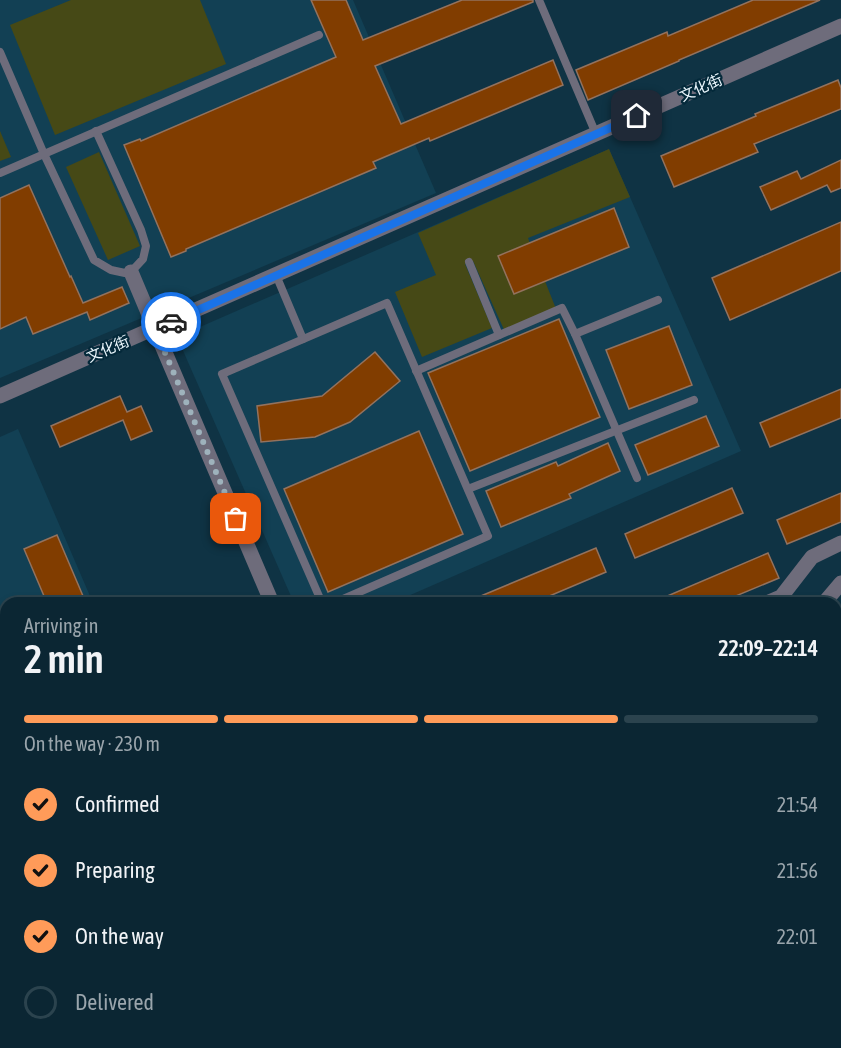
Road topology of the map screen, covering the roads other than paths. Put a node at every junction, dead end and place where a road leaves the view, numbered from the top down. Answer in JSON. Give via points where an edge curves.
{"nodes":[{"id":1,"x":539,"y":0,"type":"edge"},
{"id":2,"x":841,"y":26,"type":"edge"},
{"id":3,"x":319,"y":35,"type":"dead end"},
{"id":4,"x":0,"y":51,"type":"edge"},
{"id":5,"x":96,"y":131,"type":"junction"},
{"id":6,"x":596,"y":134,"type":"junction"},
{"id":7,"x":44,"y":154,"type":"junction"},
{"id":8,"x":0,"y":173,"type":"edge"},
{"id":9,"x":469,"y":262,"type":"dead end"},
{"id":10,"x":131,"y":272,"type":"junction"},
{"id":11,"x":276,"y":275,"type":"junction"},
{"id":12,"x":658,"y":300,"type":"dead end"},
{"id":13,"x":155,"y":329,"type":"junction"},
{"id":14,"x":575,"y":334,"type":"junction"},
{"id":15,"x":499,"y":335,"type":"junction"},
{"id":16,"x":303,"y":339,"type":"junction"},
{"id":17,"x":416,"y":371,"type":"junction"},
{"id":18,"x":0,"y":396,"type":"edge"},
{"id":19,"x":694,"y":400,"type":"dead end"},
{"id":20,"x":616,"y":430,"type":"junction"},
{"id":21,"x":637,"y":478,"type":"dead end"},
{"id":22,"x":468,"y":489,"type":"junction"},
{"id":23,"x":841,"y":543,"type":"edge"},
{"id":24,"x":841,"y":583,"type":"edge"},
{"id":25,"x":269,"y":597,"type":"edge"},
{"id":26,"x":319,"y":597,"type":"edge"},
{"id":27,"x":348,"y":597,"type":"edge"},
{"id":28,"x":782,"y":597,"type":"edge"},
{"id":29,"x":829,"y":597,"type":"edge"}],
"edges":[{"from":1,"to":6,"type":"lane"},
{"from":2,"to":6,"type":"street","name":"文化街"},
{"from":3,"to":5,"type":"lane"},
{"from":4,"to":7,"type":"lane"},
{"from":5,"to":7,"type":"lane"},
{"from":5,"to":10,"type":"lane","via":[[146,246],[143,259]]},
{"from":6,"to":11,"type":"street","name":"文化街"},
{"from":7,"to":8,"type":"lane"},
{"from":7,"to":10,"type":"lane","via":[[94,260],[111,270]]},
{"from":9,"to":15,"type":"lane"},
{"from":10,"to":13,"type":"street"},
{"from":11,"to":13,"type":"street","name":"文化街"},
{"from":11,"to":16,"type":"lane"},
{"from":12,"to":14,"type":"lane"},
{"from":13,"to":18,"type":"street","name":"文化街"},
{"from":13,"to":25,"type":"street"},
{"from":14,"to":15,"type":"lane","via":[[562,308]]},
{"from":14,"to":20,"type":"lane"},
{"from":15,"to":17,"type":"lane"},
{"from":16,"to":17,"type":"lane","via":[[387,303]]},
{"from":16,"to":26,"type":"lane","via":[[222,374]]},
{"from":17,"to":22,"type":"lane"},
{"from":19,"to":20,"type":"lane"},
{"from":20,"to":21,"type":"lane"},
{"from":20,"to":22,"type":"lane"},
{"from":22,"to":27,"type":"lane","via":[[488,536]]},
{"from":23,"to":28,"type":"street","via":[[812,557]]},
{"from":24,"to":29,"type":"street"}]}
